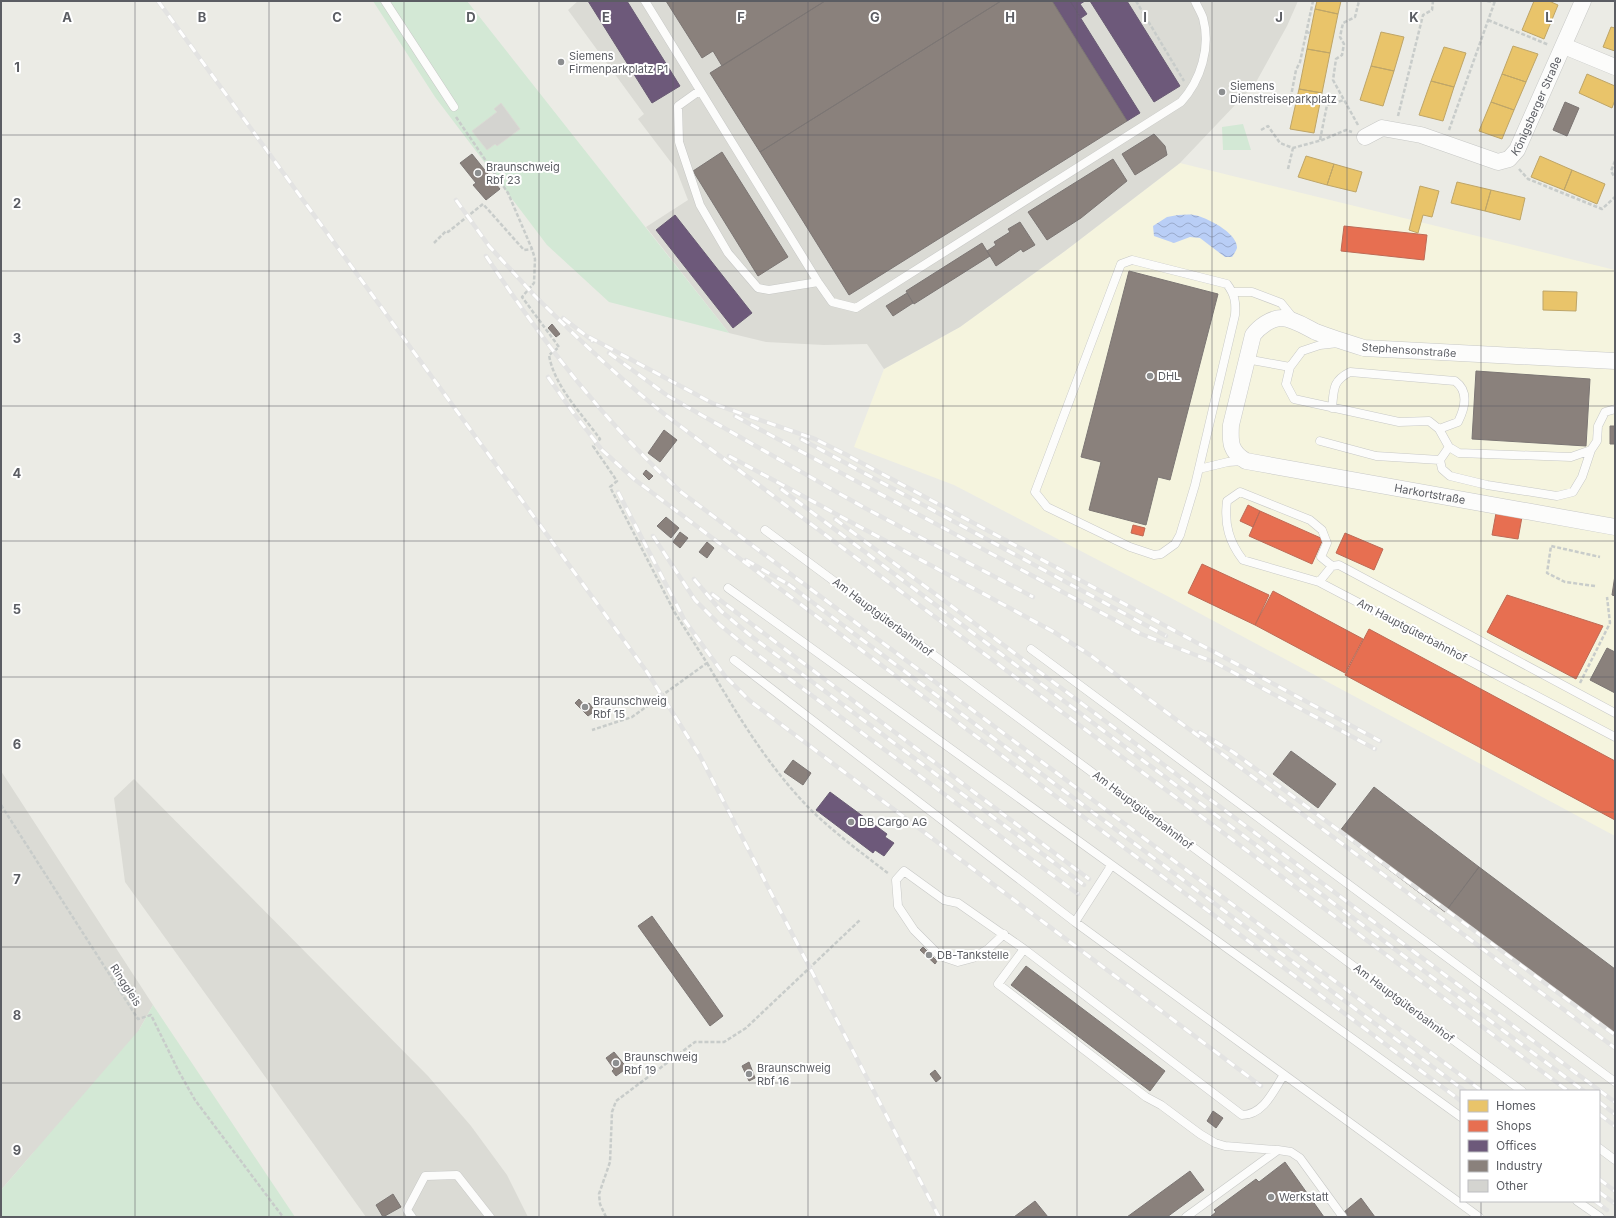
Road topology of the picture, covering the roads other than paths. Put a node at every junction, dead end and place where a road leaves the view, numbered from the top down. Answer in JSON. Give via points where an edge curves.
{"nodes":[{"id":1,"x":385,"y":1,"type":"edge"},
{"id":2,"x":645,"y":1,"type":"edge"},
{"id":3,"x":1195,"y":1,"type":"edge"},
{"id":4,"x":1583,"y":1,"type":"edge"},
{"id":5,"x":1563,"y":48,"type":"junction"},
{"id":6,"x":1615,"y":67,"type":"edge"},
{"id":7,"x":699,"y":90,"type":"junction"},
{"id":8,"x":454,"y":107,"type":"road end"},
{"id":9,"x":1365,"y":137,"type":"road end"},
{"id":10,"x":818,"y":282,"type":"junction"},
{"id":11,"x":1233,"y":292,"type":"junction"},
{"id":12,"x":1297,"y":322,"type":"junction"},
{"id":13,"x":1344,"y":342,"type":"junction"},
{"id":14,"x":1246,"y":359,"type":"junction"},
{"id":15,"x":1615,"y":361,"type":"edge"},
{"id":16,"x":1290,"y":367,"type":"junction"},
{"id":17,"x":1332,"y":408,"type":"junction"},
{"id":18,"x":1615,"y":409,"type":"edge"},
{"id":19,"x":1439,"y":429,"type":"junction"},
{"id":20,"x":1320,"y":441,"type":"dead end"},
{"id":21,"x":1449,"y":447,"type":"junction"},
{"id":22,"x":1590,"y":450,"type":"junction"},
{"id":23,"x":1246,"y":460,"type":"junction"},
{"id":24,"x":1440,"y":460,"type":"junction"},
{"id":25,"x":1199,"y":469,"type":"junction"},
{"id":26,"x":1615,"y":527,"type":"edge"},
{"id":27,"x":765,"y":530,"type":"dead end"},
{"id":28,"x":1332,"y":566,"type":"junction"},
{"id":29,"x":1319,"y":582,"type":"junction"},
{"id":30,"x":728,"y":588,"type":"dead end"},
{"id":31,"x":1031,"y":649,"type":"dead end"},
{"id":32,"x":734,"y":660,"type":"dead end"},
{"id":33,"x":1615,"y":713,"type":"edge"},
{"id":34,"x":1615,"y":736,"type":"edge"},
{"id":35,"x":1111,"y":866,"type":"junction"},
{"id":36,"x":1075,"y":922,"type":"junction"},
{"id":37,"x":1004,"y":934,"type":"junction"},
{"id":38,"x":1024,"y":949,"type":"junction"},
{"id":39,"x":1283,"y":1076,"type":"junction"},
{"id":40,"x":1615,"y":1082,"type":"edge"},
{"id":41,"x":1521,"y":1090,"type":"edge"},
{"id":42,"x":1460,"y":1116,"type":"edge"},
{"id":43,"x":1600,"y":1149,"type":"edge"},
{"id":44,"x":1276,"y":1150,"type":"junction"},
{"id":45,"x":1615,"y":1160,"type":"edge"},
{"id":46,"x":1578,"y":1202,"type":"edge"},
{"id":47,"x":412,"y":1217,"type":"edge"},
{"id":48,"x":490,"y":1217,"type":"edge"},
{"id":49,"x":1186,"y":1217,"type":"edge"},
{"id":50,"x":1343,"y":1217,"type":"edge"},
{"id":51,"x":1479,"y":1217,"type":"edge"},
{"id":52,"x":1600,"y":1217,"type":"edge"}],
"edges":[{"from":1,"to":8,"type":"lane"},
{"from":2,"to":7,"type":"lane"},
{"from":3,"to":10,"type":"lane","via":[[1203,18],[1205,47],[1201,71],[1191,91],[1181,102],[856,308],[832,302]]},
{"from":4,"to":5,"type":"street","name":"Königsberger Straße"},
{"from":5,"to":6,"type":"street"},
{"from":5,"to":9,"type":"street","name":"Königsberger Straße","via":[[1517,150],[1509,159],[1498,162],[1421,135],[1382,128]]},
{"from":7,"to":10,"type":"lane"},
{"from":7,"to":10,"type":"lane","via":[[678,106],[679,142],[700,204],[728,253],[758,288],[769,290]]},
{"from":11,"to":12,"type":"lane","via":[[1252,292],[1281,303]]},
{"from":11,"to":25,"type":"lane","via":[[1236,302],[1235,315]]},
{"from":11,"to":25,"type":"lane","via":[[1227,284],[1132,260],[1121,264],[1035,492],[1047,507],[1130,547],[1154,555],[1161,554],[1175,544],[1180,535]]},
{"from":12,"to":13,"type":"street","name":"Stephensonstraße"},
{"from":12,"to":14,"type":"street","name":"Stephensonstraße","via":[[1281,318],[1258,328],[1253,335]]},
{"from":13,"to":15,"type":"street","name":"Stephensonstraße","via":[[1364,348]]},
{"from":13,"to":16,"type":"lane","via":[[1320,345],[1302,351]]},
{"from":14,"to":16,"type":"lane"},
{"from":14,"to":23,"type":"street","name":"Stephensonstraße","via":[[1230,440],[1233,451]]},
{"from":16,"to":17,"type":"lane","via":[[1286,384],[1294,399]]},
{"from":17,"to":19,"type":"lane","via":[[1398,422],[1429,421]]},
{"from":17,"to":19,"type":"lane","via":[[1335,384],[1341,376],[1350,372],[1455,380],[1462,386],[1464,412],[1458,422]]},
{"from":18,"to":22,"type":"lane","via":[[1605,412],[1598,426],[1597,441]]},
{"from":19,"to":21,"type":"lane"},
{"from":20,"to":24,"type":"lane","via":[[1376,456]]},
{"from":21,"to":22,"type":"lane","via":[[1459,454],[1472,455],[1571,457]]},
{"from":21,"to":24,"type":"lane"},
{"from":22,"to":24,"type":"lane","via":[[1582,477],[1573,492],[1557,496],[1487,485],[1450,476],[1442,469]]},
{"from":23,"to":25,"type":"lane"},
{"from":23,"to":26,"type":"street","name":"Harkortstraße"},
{"from":27,"to":41,"type":"lane","name":"Am Hauptgüterbahnhof"},
{"from":28,"to":29,"type":"lane"},
{"from":28,"to":29,"type":"lane","name":"Am Hauptgüterbahnhof","via":[[1322,557],[1327,543],[1322,530],[1310,520],[1240,492],[1228,502],[1225,518],[1228,535],[1243,560]]},
{"from":28,"to":33,"type":"lane","via":[[1339,565]]},
{"from":29,"to":34,"type":"lane","name":"Am Hauptgüterbahnhof"},
{"from":30,"to":35,"type":"lane"},
{"from":31,"to":40,"type":"lane"},
{"from":32,"to":36,"type":"lane"},
{"from":35,"to":36,"type":"lane"},
{"from":35,"to":42,"type":"lane"},
{"from":36,"to":39,"type":"lane"},
{"from":37,"to":37,"type":"lane","via":[[958,903],[944,900],[904,871],[896,880],[898,906],[914,930],[940,956],[958,962],[973,958]]},
{"from":37,"to":38,"type":"lane"},
{"from":38,"to":39,"type":"lane","via":[[1242,1115],[1251,1115],[1264,1106]]},
{"from":38,"to":44,"type":"lane","via":[[998,984],[1146,1097],[1166,1108],[1207,1139],[1225,1146]]},
{"from":39,"to":51,"type":"lane"},
{"from":43,"to":45,"type":"lane"},
{"from":44,"to":49,"type":"lane"},
{"from":44,"to":50,"type":"lane","via":[[1292,1152],[1300,1158]]},
{"from":46,"to":52,"type":"lane"},
{"from":47,"to":48,"type":"lane","via":[[407,1210],[425,1176],[457,1175]]}]}
